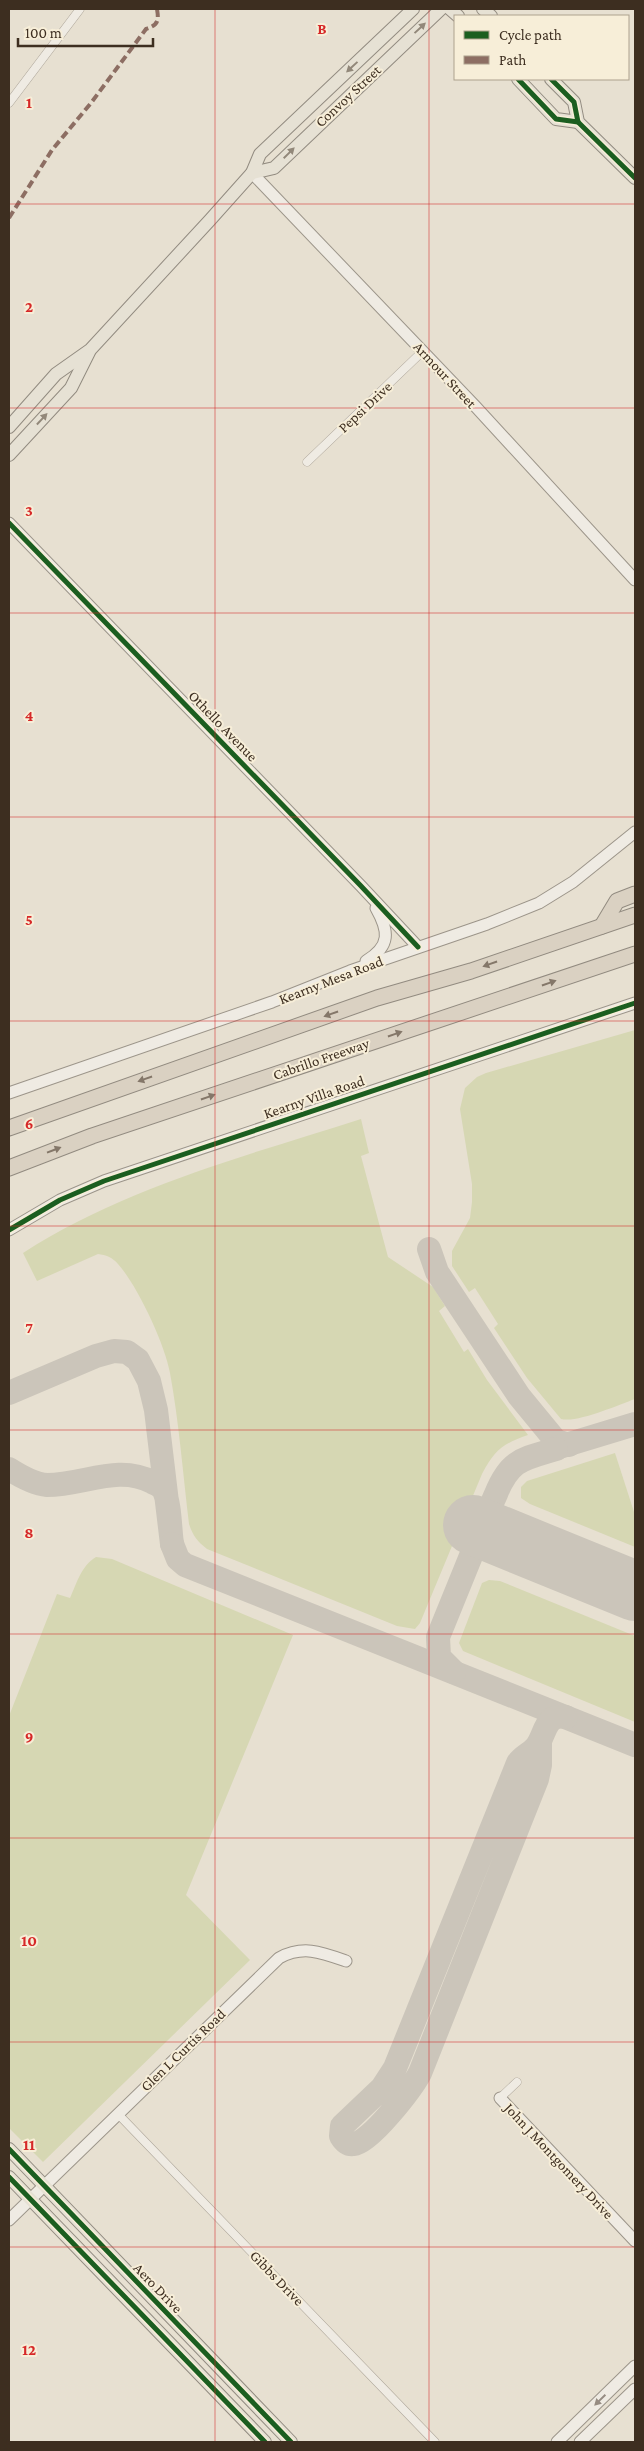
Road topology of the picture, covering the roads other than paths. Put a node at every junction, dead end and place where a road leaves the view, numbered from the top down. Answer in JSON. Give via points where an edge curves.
{"nodes":[{"id":1,"x":80,"y":9,"type":"edge"},
{"id":2,"x":413,"y":9,"type":"edge"},
{"id":3,"x":441,"y":9,"type":"edge"},
{"id":4,"x":519,"y":80,"type":"edge"},
{"id":5,"x":552,"y":80,"type":"edge"},
{"id":6,"x":9,"y":103,"type":"edge"},
{"id":7,"x":578,"y":122,"type":"junction"},
{"id":8,"x":252,"y":174,"type":"junction"},
{"id":9,"x":635,"y":178,"type":"edge"},
{"id":10,"x":90,"y":350,"type":"junction"},
{"id":11,"x":423,"y":352,"type":"junction"},
{"id":12,"x":9,"y":427,"type":"edge"},
{"id":13,"x":9,"y":455,"type":"edge"},
{"id":14,"x":307,"y":462,"type":"dead end"},
{"id":15,"x":9,"y":523,"type":"edge"},
{"id":16,"x":635,"y":580,"type":"edge"},
{"id":17,"x":635,"y":832,"type":"edge"},
{"id":18,"x":365,"y":890,"type":"junction"},
{"id":19,"x":635,"y":894,"type":"edge"},
{"id":20,"x":635,"y":915,"type":"edge"},
{"id":21,"x":602,"y":926,"type":"junction"},
{"id":22,"x":418,"y":947,"type":"junction"},
{"id":23,"x":635,"y":954,"type":"edge"},
{"id":24,"x":350,"y":971,"type":"junction"},
{"id":25,"x":635,"y":1003,"type":"edge"},
{"id":26,"x":9,"y":1093,"type":"edge"},
{"id":27,"x":9,"y":1128,"type":"edge"},
{"id":28,"x":9,"y":1168,"type":"edge"},
{"id":29,"x":9,"y":1230,"type":"edge"},
{"id":30,"x":346,"y":1961,"type":"dead end"},
{"id":31,"x":517,"y":2082,"type":"dead end"},
{"id":32,"x":500,"y":2098,"type":"joint"},
{"id":33,"x":118,"y":2114,"type":"junction"},
{"id":34,"x":9,"y":2149,"type":"edge"},
{"id":35,"x":9,"y":2177,"type":"edge"},
{"id":36,"x":38,"y":2193,"type":"junction"},
{"id":37,"x":9,"y":2220,"type":"edge"},
{"id":38,"x":635,"y":2241,"type":"edge"},
{"id":39,"x":635,"y":2366,"type":"edge"},
{"id":40,"x":635,"y":2389,"type":"edge"},
{"id":41,"x":265,"y":2442,"type":"edge"},
{"id":42,"x":291,"y":2442,"type":"edge"},
{"id":43,"x":435,"y":2442,"type":"edge"},
{"id":44,"x":557,"y":2442,"type":"edge"},
{"id":45,"x":580,"y":2442,"type":"edge"}],
"edges":[{"from":1,"to":6,"type":"street"},
{"from":2,"to":8,"type":"main road","name":"Convoy Street","one_way":true,"via":[[260,154]]},
{"from":8,"to":3,"type":"main road","name":"Convoy Street","one_way":true,"via":[[274,168]]},
{"from":4,"to":7,"type":"main road","via":[[556,119]]},
{"from":5,"to":7,"type":"main road","via":[[574,102]]},
{"from":7,"to":9,"type":"main road"},
{"from":8,"to":10,"type":"main road","name":"Convoy Street"},
{"from":8,"to":11,"type":"street","name":"Armour Street"},
{"from":10,"to":12,"type":"main road","name":"Convoy Street","via":[[56,374]]},
{"from":13,"to":10,"type":"main road","name":"Convoy Street","one_way":true,"via":[[70,388]]},
{"from":11,"to":14,"type":"street","name":"Pepsi Drive"},
{"from":11,"to":16,"type":"street","name":"Armour Street"},
{"from":15,"to":18,"type":"street","name":"Othello Avenue"},
{"from":17,"to":22,"type":"street","name":"Kearny Mesa Road","via":[[573,882],[539,904]]},
{"from":18,"to":22,"type":"street","name":"Othello Avenue"},
{"from":18,"to":24,"type":"street","via":[[382,918],[386,938],[376,955]]},
{"from":19,"to":21,"type":"highway","via":[[617,901]]},
{"from":20,"to":21,"type":"highway"},
{"from":21,"to":27,"type":"highway","one_way":true,"via":[[471,971],[377,998]]},
{"from":22,"to":24,"type":"street","name":"Kearny Mesa Road"},
{"from":28,"to":23,"type":"highway","name":"Cabrillo Freeway","one_way":true,"via":[[92,1136]]},
{"from":24,"to":26,"type":"street","name":"Kearny Mesa Road","via":[[272,1002]]},
{"from":25,"to":29,"type":"street","name":"Kearny Villa Road","via":[[104,1181],[60,1200]]},
{"from":30,"to":33,"type":"street","name":"Glen L Curtis Road","via":[[302,1949],[279,1958]]},
{"from":31,"to":32,"type":"street","name":"John J Montgomery Drive"},
{"from":32,"to":38,"type":"street","name":"John J Montgomery Drive"},
{"from":33,"to":36,"type":"street","name":"Glen L Curtis Road"},
{"from":33,"to":43,"type":"street","name":"Gibbs Drive"},
{"from":34,"to":36,"type":"main road","name":"Aero Drive"},
{"from":35,"to":36,"type":"main road","name":"Aero Drive"},
{"from":36,"to":37,"type":"street","name":"Glen L Curtis Road"},
{"from":36,"to":41,"type":"main road","name":"Aero Drive"},
{"from":36,"to":42,"type":"main road","name":"Aero Drive"},
{"from":39,"to":44,"type":"street","one_way":true},
{"from":40,"to":45,"type":"street"}]}
